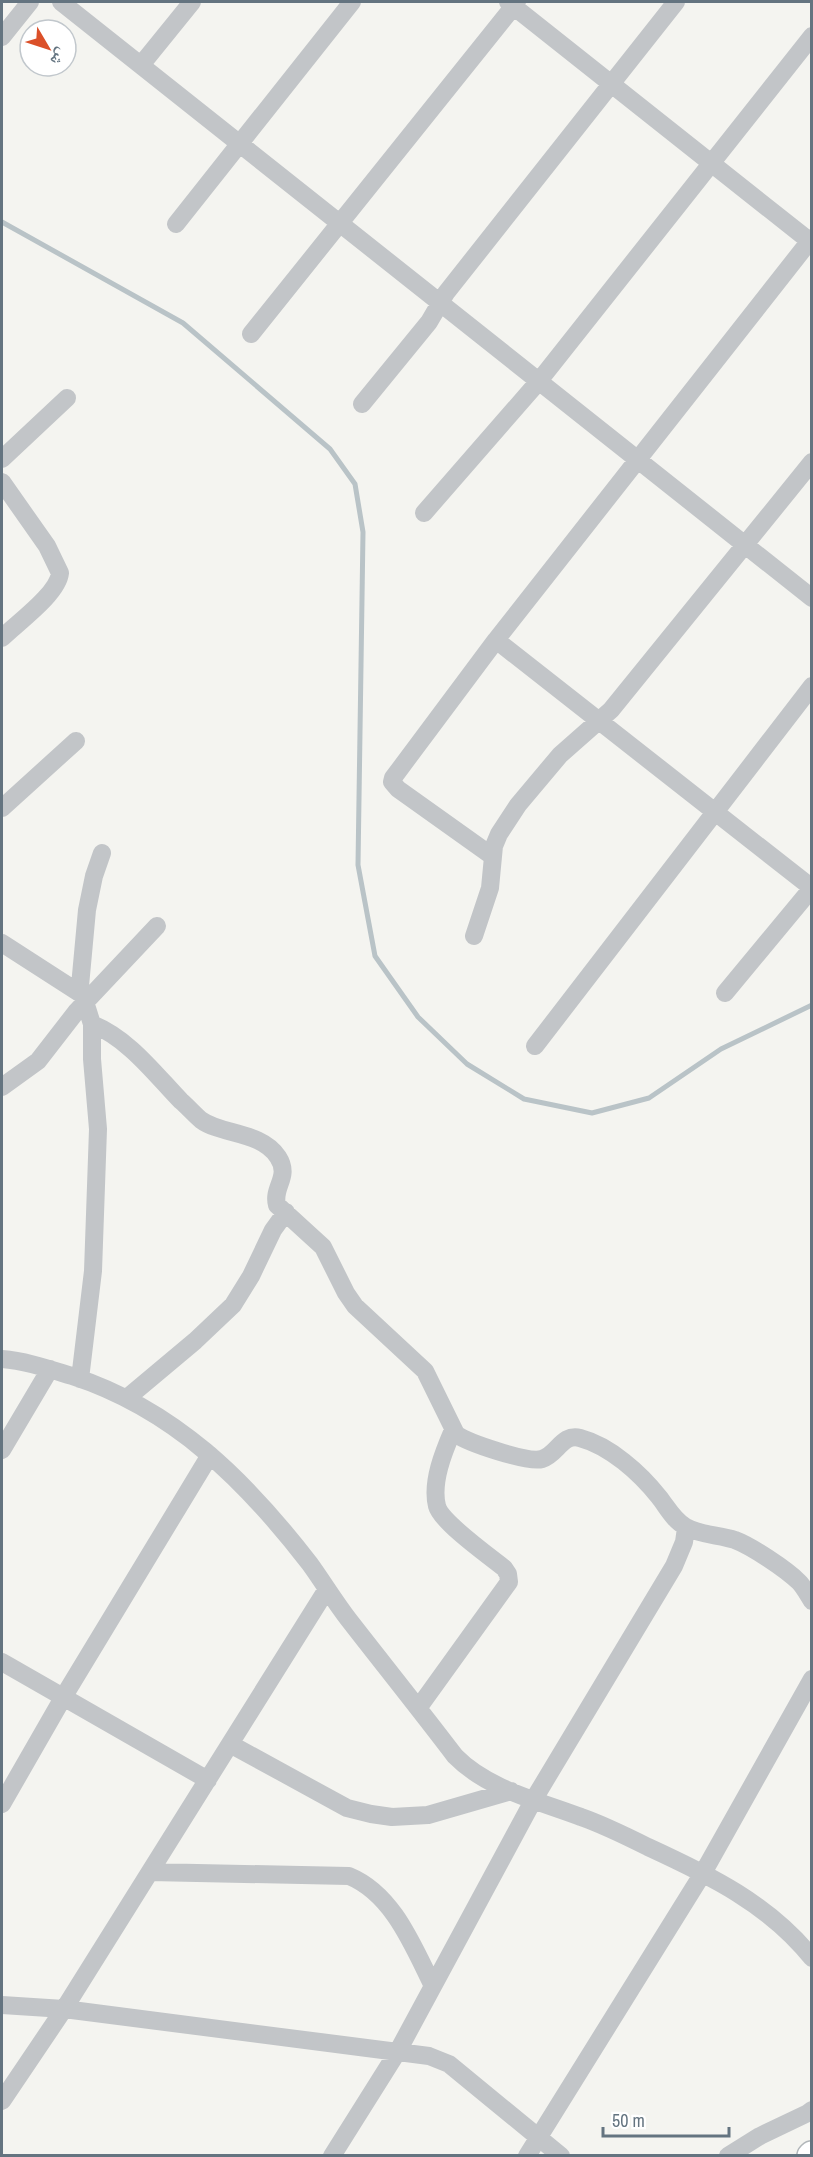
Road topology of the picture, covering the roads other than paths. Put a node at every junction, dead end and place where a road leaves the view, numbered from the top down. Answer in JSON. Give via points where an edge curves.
{"nodes":[{"id":1,"x":30,"y":2,"type":"edge"},
{"id":2,"x":61,"y":2,"type":"edge"},
{"id":3,"x":192,"y":2,"type":"edge"},
{"id":4,"x":352,"y":2,"type":"edge"},
{"id":5,"x":676,"y":2,"type":"edge"},
{"id":6,"x":513,"y":3,"type":"edge"},
{"id":7,"x":812,"y":36,"type":"edge"},
{"id":8,"x":2,"y":37,"type":"edge"},
{"id":9,"x":141,"y":65,"type":"junction"},
{"id":10,"x":612,"y":84,"type":"junction"},
{"id":11,"x":240,"y":143,"type":"junction"},
{"id":12,"x":711,"y":162,"type":"junction"},
{"id":13,"x":176,"y":224,"type":"dead end"},
{"id":14,"x":341,"y":224,"type":"junction"},
{"id":15,"x":811,"y":241,"type":"edge"},
{"id":16,"x":441,"y":303,"type":"junction"},
{"id":17,"x":251,"y":334,"type":"dead end"},
{"id":18,"x":539,"y":381,"type":"junction"},
{"id":19,"x":67,"y":398,"type":"dead end"},
{"id":20,"x":362,"y":404,"type":"dead end"},
{"id":21,"x":2,"y":459,"type":"edge"},
{"id":22,"x":638,"y":460,"type":"junction"},
{"id":23,"x":812,"y":462,"type":"edge"},
{"id":24,"x":2,"y":482,"type":"edge"},
{"id":25,"x":424,"y":513,"type":"dead end"},
{"id":26,"x":745,"y":545,"type":"junction"},
{"id":27,"x":812,"y":598,"type":"edge"},
{"id":28,"x":2,"y":638,"type":"edge"},
{"id":29,"x":496,"y":640,"type":"junction"},
{"id":30,"x":812,"y":686,"type":"edge"},
{"id":31,"x":600,"y":722,"type":"junction"},
{"id":32,"x":76,"y":741,"type":"dead end"},
{"id":33,"x":2,"y":808,"type":"edge"},
{"id":34,"x":714,"y":811,"type":"junction"},
{"id":35,"x":102,"y":853,"type":"dead end"},
{"id":36,"x":492,"y":856,"type":"junction"},
{"id":37,"x":812,"y":888,"type":"edge"},
{"id":38,"x":157,"y":926,"type":"dead end"},
{"id":39,"x":474,"y":936,"type":"dead end"},
{"id":40,"x":2,"y":943,"type":"edge"},
{"id":41,"x":725,"y":993,"type":"dead end"},
{"id":42,"x":83,"y":998,"type":"junction"},
{"id":43,"x":92,"y":1024,"type":"junction"},
{"id":44,"x":535,"y":1046,"type":"dead end"},
{"id":45,"x":2,"y":1087,"type":"edge"},
{"id":46,"x":286,"y":1212,"type":"junction"},
{"id":47,"x":2,"y":1359,"type":"edge"},
{"id":48,"x":50,"y":1369,"type":"junction"},
{"id":49,"x":80,"y":1379,"type":"junction"},
{"id":50,"x":127,"y":1398,"type":"junction"},
{"id":51,"x":453,"y":1430,"type":"junction"},
{"id":52,"x":2,"y":1450,"type":"edge"},
{"id":53,"x":210,"y":1455,"type":"junction"},
{"id":54,"x":686,"y":1528,"type":"junction"},
{"id":55,"x":327,"y":1589,"type":"junction"},
{"id":56,"x":812,"y":1601,"type":"edge"},
{"id":57,"x":2,"y":1662,"type":"edge"},
{"id":58,"x":812,"y":1679,"type":"edge"},
{"id":59,"x":64,"y":1696,"type":"junction"},
{"id":60,"x":419,"y":1707,"type":"junction"},
{"id":61,"x":230,"y":1744,"type":"junction"},
{"id":62,"x":208,"y":1780,"type":"junction"},
{"id":63,"x":511,"y":1791,"type":"junction"},
{"id":64,"x":534,"y":1799,"type":"junction"},
{"id":65,"x":2,"y":1804,"type":"edge"},
{"id":66,"x":150,"y":1872,"type":"junction"},
{"id":67,"x":703,"y":1873,"type":"junction"},
{"id":68,"x":812,"y":1958,"type":"edge"},
{"id":69,"x":433,"y":1986,"type":"junction"},
{"id":70,"x":2,"y":2005,"type":"edge"},
{"id":71,"x":64,"y":2009,"type":"junction"},
{"id":72,"x":398,"y":2051,"type":"junction"},
{"id":73,"x":2,"y":2101,"type":"edge"},
{"id":74,"x":812,"y":2110,"type":"edge"},
{"id":75,"x":539,"y":2137,"type":"junction"},
{"id":76,"x":332,"y":2156,"type":"edge"},
{"id":77,"x":527,"y":2156,"type":"edge"},
{"id":78,"x":561,"y":2156,"type":"edge"},
{"id":79,"x":728,"y":2156,"type":"edge"}],
"edges":[{"from":1,"to":8,"type":"street"},
{"from":2,"to":9,"type":"street"},
{"from":3,"to":9,"type":"street"},
{"from":4,"to":11,"type":"street"},
{"from":5,"to":10,"type":"street"},
{"from":6,"to":10,"type":"street"},
{"from":6,"to":14,"type":"street"},
{"from":7,"to":12,"type":"street"},
{"from":9,"to":11,"type":"street"},
{"from":10,"to":12,"type":"street"},
{"from":10,"to":16,"type":"street"},
{"from":11,"to":13,"type":"street"},
{"from":11,"to":14,"type":"street"},
{"from":12,"to":15,"type":"street"},
{"from":12,"to":18,"type":"street"},
{"from":14,"to":16,"type":"street"},
{"from":14,"to":17,"type":"street"},
{"from":15,"to":22,"type":"street"},
{"from":16,"to":18,"type":"street"},
{"from":16,"to":20,"type":"street"},
{"from":18,"to":22,"type":"street"},
{"from":18,"to":25,"type":"street"},
{"from":19,"to":21,"type":"street"},
{"from":22,"to":26,"type":"street"},
{"from":22,"to":29,"type":"street"},
{"from":23,"to":26,"type":"street"},
{"from":24,"to":28,"type":"street","via":[[47,546],[60,573],[58,584]]},
{"from":26,"to":27,"type":"street"},
{"from":26,"to":31,"type":"street"},
{"from":29,"to":31,"type":"street"},
{"from":29,"to":36,"type":"street","via":[[392,782]]},
{"from":30,"to":34,"type":"street"},
{"from":31,"to":34,"type":"street"},
{"from":31,"to":36,"type":"street","via":[[560,755],[518,805],[499,834]]},
{"from":32,"to":33,"type":"street"},
{"from":34,"to":37,"type":"street"},
{"from":34,"to":44,"type":"street"},
{"from":35,"to":42,"type":"street","via":[[87,910],[80,973]]},
{"from":36,"to":39,"type":"street","via":[[490,888]]},
{"from":37,"to":41,"type":"street"},
{"from":38,"to":42,"type":"street"},
{"from":40,"to":42,"type":"street"},
{"from":42,"to":43,"type":"street"},
{"from":42,"to":45,"type":"street","via":[[38,1061]]},
{"from":43,"to":46,"type":"street","via":[[123,1041],[203,1121],[268,1146],[282,1163],[276,1202]]},
{"from":43,"to":49,"type":"street","via":[[98,1129],[96,1207],[93,1272]]},
{"from":46,"to":50,"type":"street","via":[[233,1305]]},
{"from":46,"to":51,"type":"street","via":[[323,1247],[355,1306],[425,1371]]},
{"from":47,"to":48,"type":"street"},
{"from":48,"to":49,"type":"street"},
{"from":48,"to":52,"type":"street"},
{"from":49,"to":50,"type":"street"},
{"from":50,"to":53,"type":"street"},
{"from":51,"to":54,"type":"street","via":[[497,1451],[537,1460],[548,1457],[572,1437],[594,1443],[644,1481]]},
{"from":51,"to":60,"type":"street","via":[[437,1480],[437,1506],[448,1523],[504,1568],[509,1582]]},
{"from":53,"to":55,"type":"street","via":[[288,1536]]},
{"from":53,"to":59,"type":"street"},
{"from":54,"to":56,"type":"street","via":[[736,1540],[800,1583]]},
{"from":54,"to":64,"type":"street","via":[[674,1566]]},
{"from":55,"to":60,"type":"street"},
{"from":55,"to":61,"type":"street"},
{"from":57,"to":59,"type":"street"},
{"from":58,"to":67,"type":"street"},
{"from":59,"to":62,"type":"street"},
{"from":59,"to":65,"type":"street"},
{"from":60,"to":63,"type":"street","via":[[464,1765]]},
{"from":61,"to":62,"type":"street"},
{"from":61,"to":63,"type":"street","via":[[347,1808],[371,1814],[428,1815]]},
{"from":62,"to":66,"type":"street"},
{"from":63,"to":64,"type":"street"},
{"from":64,"to":67,"type":"street"},
{"from":64,"to":69,"type":"street"},
{"from":66,"to":69,"type":"street","via":[[349,1876],[370,1889],[394,1914]]},
{"from":66,"to":71,"type":"street"},
{"from":67,"to":68,"type":"street","via":[[762,1909]]},
{"from":67,"to":75,"type":"street"},
{"from":69,"to":72,"type":"street"},
{"from":70,"to":71,"type":"street"},
{"from":71,"to":72,"type":"street"},
{"from":71,"to":73,"type":"street"},
{"from":72,"to":75,"type":"street","via":[[449,2064]]},
{"from":72,"to":76,"type":"street"},
{"from":74,"to":79,"type":"street"},
{"from":75,"to":77,"type":"street"},
{"from":75,"to":78,"type":"street"}]}
